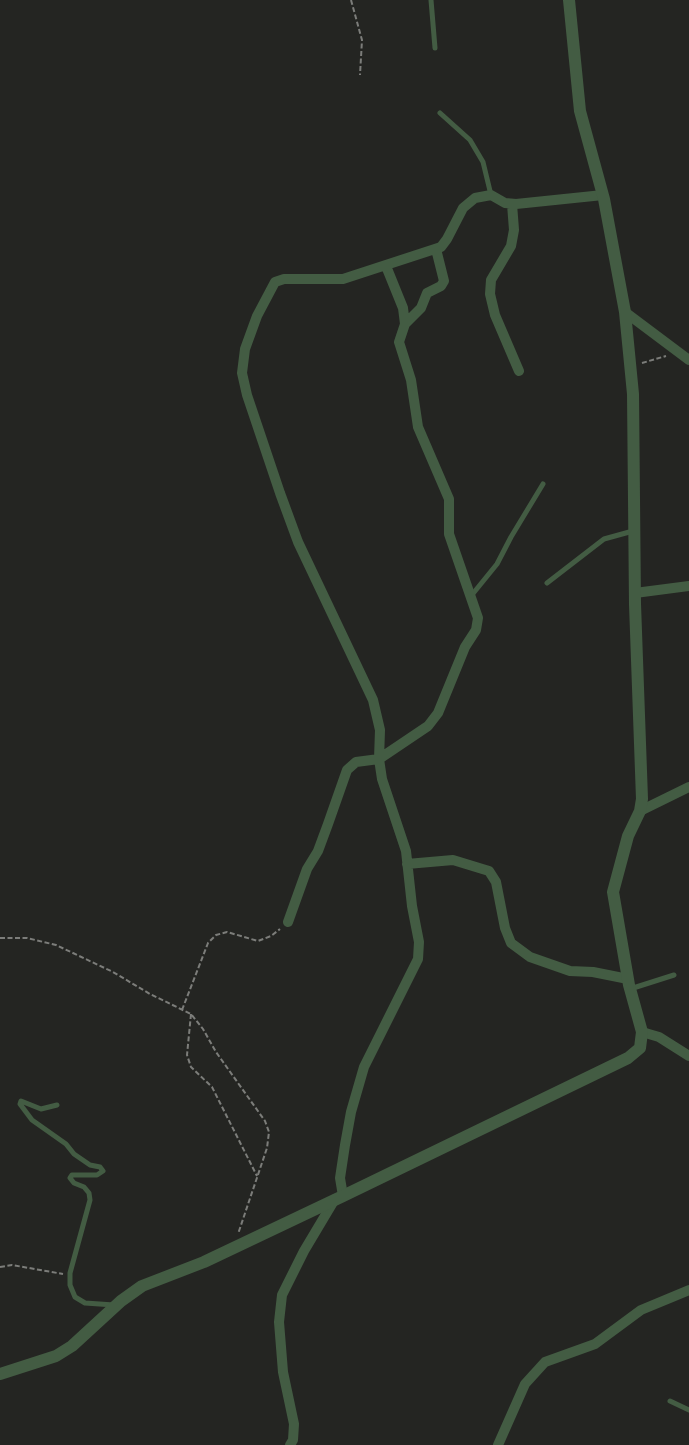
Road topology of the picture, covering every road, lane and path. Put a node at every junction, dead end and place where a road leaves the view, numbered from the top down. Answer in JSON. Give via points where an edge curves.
{"nodes":[{"id":1,"x":351,"y":0,"type":"edge"},
{"id":2,"x":431,"y":0,"type":"edge"},
{"id":3,"x":569,"y":0,"type":"edge"},
{"id":4,"x":435,"y":48,"type":"dead end"},
{"id":5,"x":360,"y":75,"type":"dead end"},
{"id":6,"x":440,"y":113,"type":"dead end"},
{"id":7,"x":491,"y":195,"type":"junction"},
{"id":8,"x":603,"y":195,"type":"junction"},
{"id":9,"x":512,"y":204,"type":"junction"},
{"id":10,"x":436,"y":249,"type":"junction"},
{"id":11,"x":386,"y":266,"type":"junction"},
{"id":12,"x":625,"y":312,"type":"junction"},
{"id":13,"x":405,"y":324,"type":"junction"},
{"id":14,"x":679,"y":352,"type":"junction"},
{"id":15,"x":689,"y":360,"type":"edge"},
{"id":16,"x":630,"y":366,"type":"junction"},
{"id":17,"x":519,"y":371,"type":"dead end"},
{"id":18,"x":544,"y":484,"type":"dead end"},
{"id":19,"x":634,"y":530,"type":"junction"},
{"id":20,"x":547,"y":583,"type":"dead end"},
{"id":21,"x":689,"y":586,"type":"edge"},
{"id":22,"x":635,"y":593,"type":"junction"},
{"id":23,"x":471,"y":596,"type":"junction"},
{"id":24,"x":379,"y":759,"type":"junction"},
{"id":25,"x":689,"y":786,"type":"edge"},
{"id":26,"x":640,"y":811,"type":"junction"},
{"id":27,"x":407,"y":864,"type":"junction"},
{"id":28,"x":288,"y":922,"type":"joint"},
{"id":29,"x":0,"y":938,"type":"edge"},
{"id":30,"x":674,"y":975,"type":"dead end"},
{"id":31,"x":629,"y":984,"type":"junction"},
{"id":32,"x":182,"y":1010,"type":"junction"},
{"id":33,"x":191,"y":1014,"type":"junction"},
{"id":34,"x":642,"y":1032,"type":"junction"},
{"id":35,"x":689,"y":1056,"type":"edge"},
{"id":36,"x":57,"y":1105,"type":"dead end"},
{"id":37,"x":257,"y":1176,"type":"junction"},
{"id":38,"x":339,"y":1198,"type":"junction"},
{"id":39,"x":238,"y":1244,"type":"junction"},
{"id":40,"x":0,"y":1266,"type":"edge"},
{"id":41,"x":70,"y":1275,"type":"junction"},
{"id":42,"x":689,"y":1290,"type":"edge"},
{"id":43,"x":117,"y":1305,"type":"junction"},
{"id":44,"x":0,"y":1374,"type":"edge"},
{"id":45,"x":670,"y":1401,"type":"dead end"},
{"id":46,"x":689,"y":1410,"type":"edge"},
{"id":47,"x":290,"y":1445,"type":"edge"},
{"id":48,"x":498,"y":1445,"type":"edge"}],
"edges":[{"from":1,"to":5,"type":"path","via":[[362,40]]},
{"from":2,"to":4,"type":"lane"},
{"from":3,"to":8,"type":"street","via":[[580,111]]},
{"from":6,"to":7,"type":"lane","via":[[470,140],[483,162]]},
{"from":7,"to":9,"type":"street"},
{"from":7,"to":10,"type":"street","via":[[475,198],[463,208],[447,239]]},
{"from":8,"to":9,"type":"street"},
{"from":8,"to":12,"type":"street"},
{"from":9,"to":17,"type":"street","via":[[514,230],[511,246],[491,280],[490,294],[494,315]]},
{"from":10,"to":11,"type":"street"},
{"from":10,"to":13,"type":"street","via":[[444,281],[428,293],[421,308]]},
{"from":11,"to":13,"type":"street","via":[[403,308]]},
{"from":11,"to":24,"type":"street","via":[[343,279],[284,279],[275,282],[257,316],[245,349],[242,374],[246,395],[298,542],[373,700],[380,730]]},
{"from":12,"to":14,"type":"street"},
{"from":12,"to":16,"type":"street"},
{"from":13,"to":23,"type":"street","via":[[399,342],[411,380],[418,427],[449,499],[449,534]]},
{"from":14,"to":15,"type":"street"},
{"from":14,"to":16,"type":"path"},
{"from":16,"to":19,"type":"street"},
{"from":18,"to":23,"type":"lane","via":[[497,564]]},
{"from":19,"to":20,"type":"lane","via":[[604,539]]},
{"from":19,"to":22,"type":"street"},
{"from":21,"to":22,"type":"street"},
{"from":22,"to":26,"type":"street"},
{"from":23,"to":24,"type":"street","via":[[478,618],[476,630],[465,647],[438,712],[428,726]]},
{"from":24,"to":27,"type":"street"},
{"from":24,"to":28,"type":"street","via":[[356,762],[346,770],[318,851],[307,869]]},
{"from":25,"to":26,"type":"street"},
{"from":26,"to":31,"type":"street","via":[[628,836],[613,892]]},
{"from":27,"to":31,"type":"street","via":[[453,860],[489,871],[496,882],[511,943],[530,957],[570,971],[593,972]]},
{"from":27,"to":38,"type":"street","via":[[419,942],[418,959],[364,1067],[351,1112]]},
{"from":28,"to":32,"type":"path","via":[[271,936],[258,941],[227,932],[216,935],[208,943]]},
{"from":29,"to":32,"type":"path","via":[[27,938],[56,944]]},
{"from":30,"to":31,"type":"lane"},
{"from":31,"to":34,"type":"street"},
{"from":32,"to":33,"type":"path"},
{"from":33,"to":37,"type":"path","via":[[187,1055],[190,1067],[212,1087]]},
{"from":33,"to":37,"type":"path","via":[[265,1121],[269,1132],[268,1148]]},
{"from":34,"to":35,"type":"street","via":[[659,1037]]},
{"from":34,"to":38,"type":"street","via":[[640,1048],[628,1058]]},
{"from":36,"to":41,"type":"lane","via":[[41,1109],[21,1101],[20,1104],[32,1120],[66,1144],[74,1154],[104,1171],[97,1175],[72,1175],[70,1178],[84,1187],[90,1200]]},
{"from":37,"to":39,"type":"path","via":[[238,1229]]},
{"from":38,"to":39,"type":"street"},
{"from":38,"to":47,"type":"street","via":[[304,1251],[282,1295],[283,1372],[294,1424]]},
{"from":39,"to":43,"type":"street","via":[[204,1262],[142,1286]]},
{"from":40,"to":41,"type":"path","via":[[12,1265]]},
{"from":41,"to":43,"type":"lane","via":[[75,1297],[85,1303]]},
{"from":42,"to":48,"type":"street","via":[[641,1310],[595,1344],[545,1362],[525,1384]]},
{"from":43,"to":44,"type":"street","via":[[72,1346],[56,1356]]},
{"from":45,"to":46,"type":"lane"}]}
